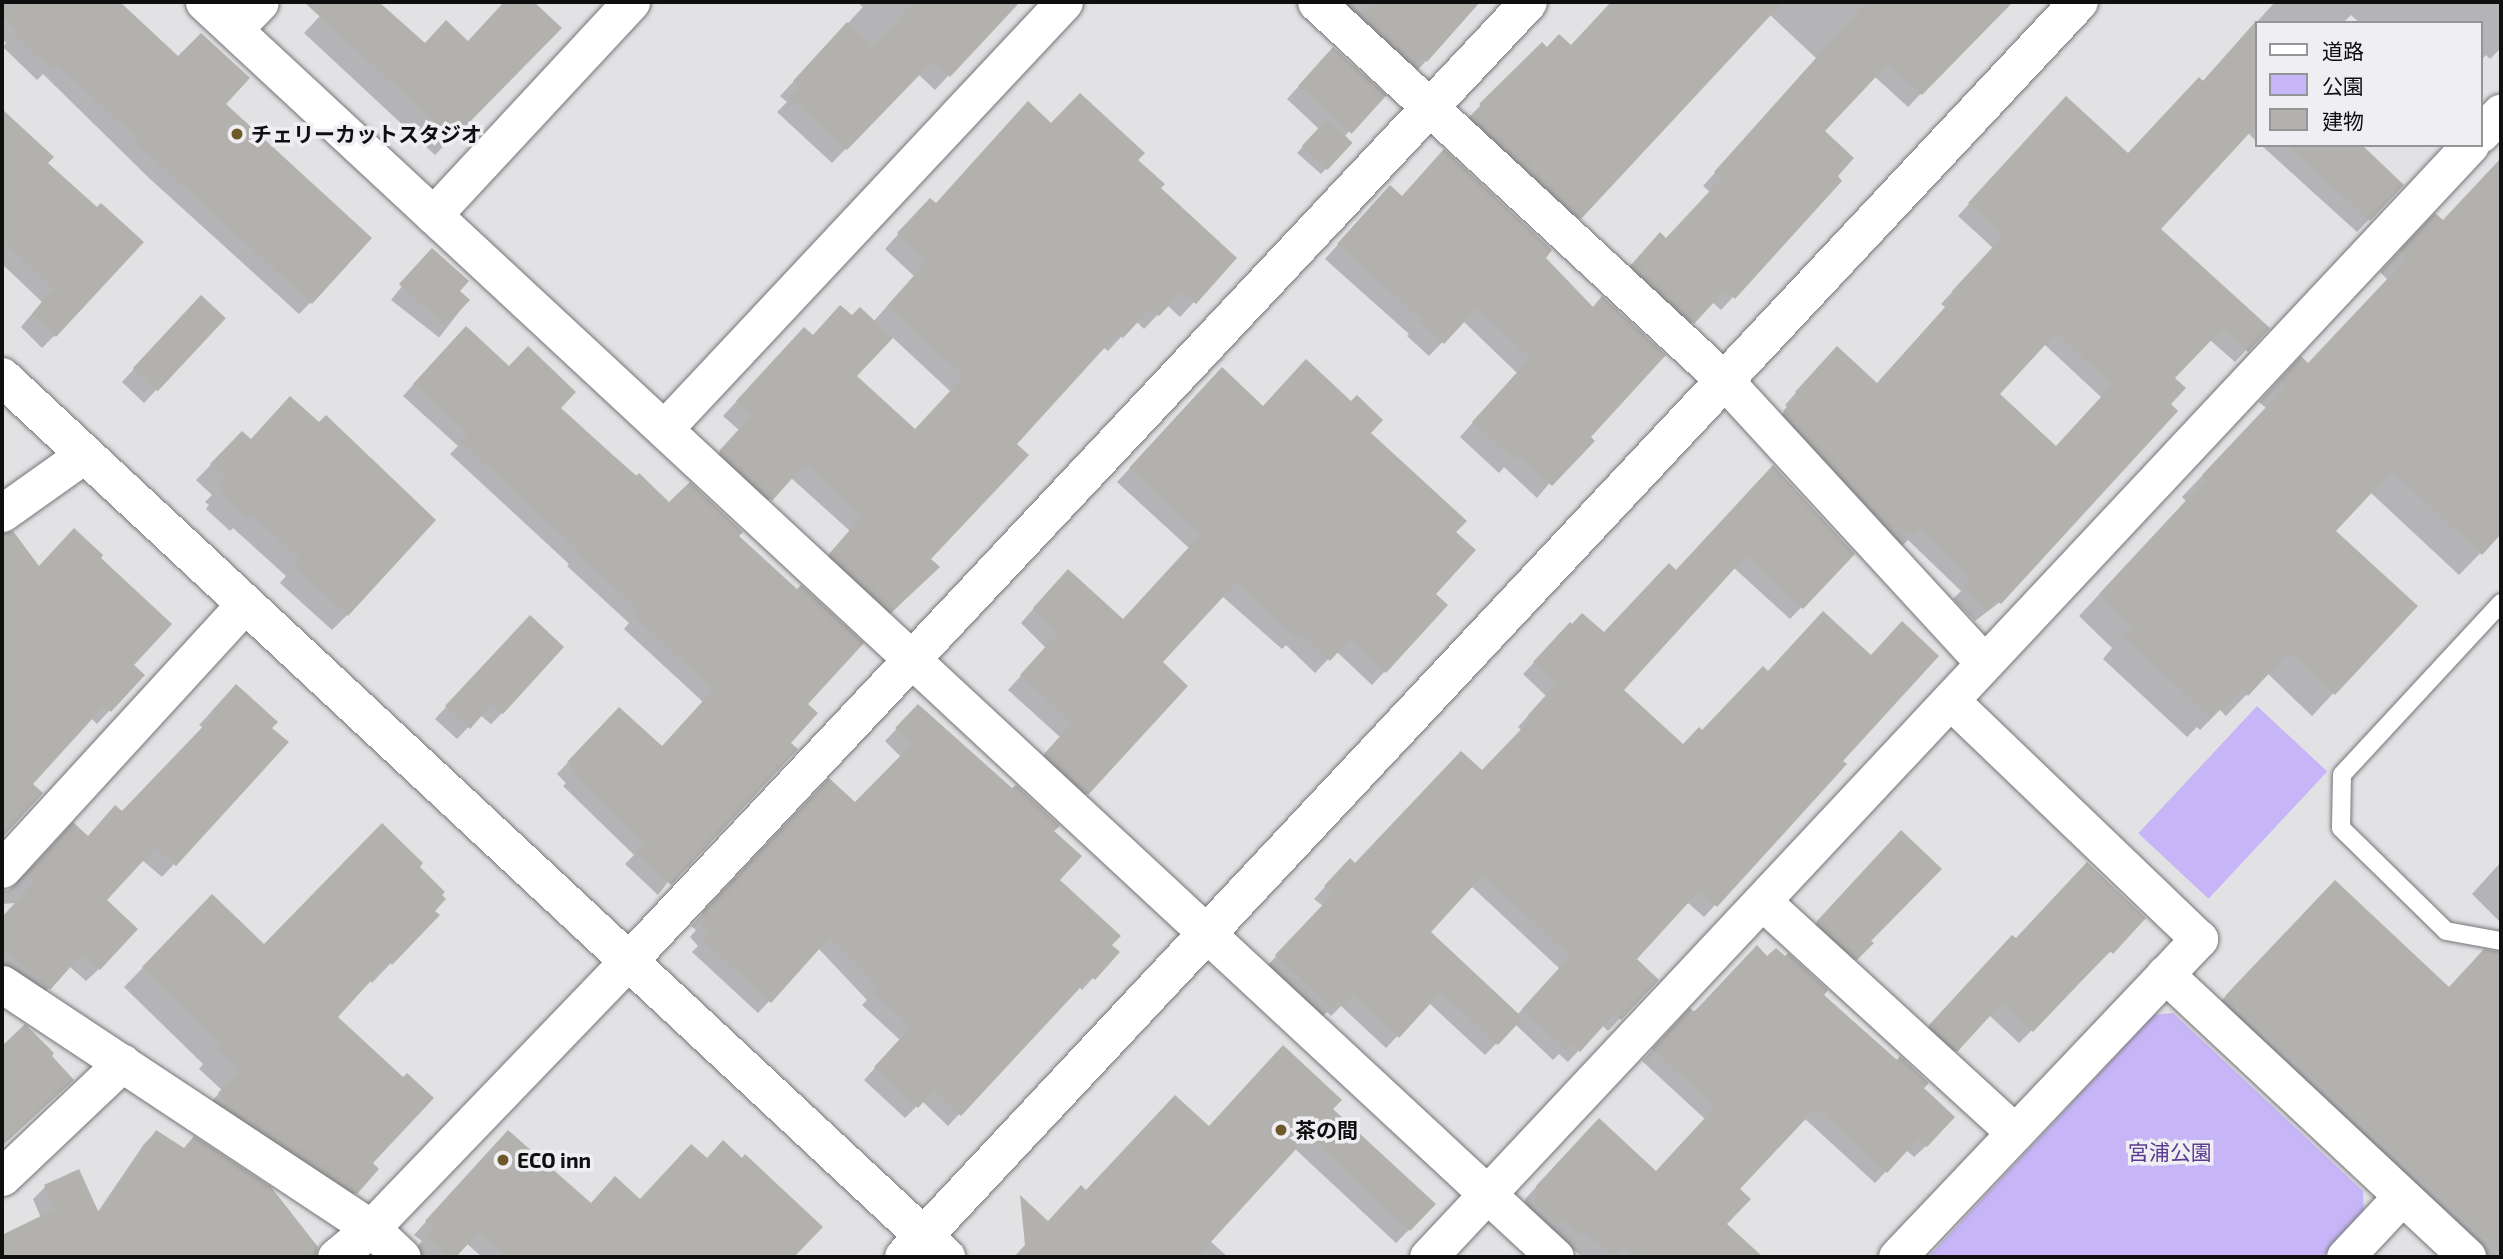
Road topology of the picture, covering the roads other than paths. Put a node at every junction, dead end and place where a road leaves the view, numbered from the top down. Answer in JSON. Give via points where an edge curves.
{"nodes":[{"id":1,"x":204,"y":2,"type":"edge"},
{"id":2,"x":260,"y":2,"type":"edge"},
{"id":3,"x":631,"y":2,"type":"edge"},
{"id":4,"x":1064,"y":2,"type":"edge"},
{"id":5,"x":1316,"y":2,"type":"edge"},
{"id":6,"x":1528,"y":2,"type":"edge"},
{"id":7,"x":2079,"y":2,"type":"edge"},
{"id":8,"x":234,"y":29,"type":"junction"},
{"id":9,"x":1430,"y":107,"type":"junction"},
{"id":10,"x":2501,"y":111,"type":"edge"},
{"id":11,"x":2482,"y":132,"type":"edge"},
{"id":12,"x":2468,"y":147,"type":"edge"},
{"id":13,"x":433,"y":215,"type":"junction"},
{"id":14,"x":2,"y":377,"type":"edge"},
{"id":15,"x":1725,"y":381,"type":"junction"},
{"id":16,"x":664,"y":429,"type":"junction"},
{"id":17,"x":85,"y":454,"type":"junction"},
{"id":18,"x":2,"y":513,"type":"edge"},
{"id":19,"x":2501,"y":603,"type":"edge"},
{"id":20,"x":244,"y":604,"type":"junction"},
{"id":21,"x":912,"y":660,"type":"junction"},
{"id":22,"x":1984,"y":663,"type":"junction"},
{"id":23,"x":1950,"y":700,"type":"junction"},
{"id":24,"x":2,"y":869,"type":"edge"},
{"id":25,"x":1762,"y":901,"type":"junction"},
{"id":26,"x":1208,"y":934,"type":"junction"},
{"id":27,"x":2501,"y":941,"type":"edge"},
{"id":28,"x":628,"y":961,"type":"junction"},
{"id":29,"x":2165,"y":974,"type":"junction"},
{"id":30,"x":2,"y":984,"type":"edge"},
{"id":31,"x":122,"y":1063,"type":"junction"},
{"id":32,"x":2015,"y":1133,"type":"junction"},
{"id":33,"x":2,"y":1177,"type":"edge"},
{"id":34,"x":1487,"y":1194,"type":"junction"},
{"id":35,"x":2402,"y":1196,"type":"junction"},
{"id":36,"x":372,"y":1228,"type":"junction"},
{"id":37,"x":925,"y":1250,"type":"edge"},
{"id":38,"x":336,"y":1257,"type":"edge"},
{"id":39,"x":402,"y":1257,"type":"edge"},
{"id":40,"x":1428,"y":1257,"type":"edge"},
{"id":41,"x":1555,"y":1257,"type":"edge"},
{"id":42,"x":1897,"y":1257,"type":"edge"},
{"id":43,"x":2345,"y":1257,"type":"edge"},
{"id":44,"x":2467,"y":1257,"type":"edge"}],
"edges":[{"from":1,"to":8,"type":"street"},
{"from":2,"to":8,"type":"street"},
{"from":3,"to":13,"type":"street"},
{"from":4,"to":16,"type":"street"},
{"from":5,"to":9,"type":"street"},
{"from":6,"to":9,"type":"street"},
{"from":7,"to":15,"type":"street"},
{"from":8,"to":13,"type":"street"},
{"from":9,"to":15,"type":"street"},
{"from":9,"to":21,"type":"street"},
{"from":10,"to":11,"type":"street"},
{"from":12,"to":22,"type":"street"},
{"from":13,"to":16,"type":"street"},
{"from":14,"to":17,"type":"street"},
{"from":15,"to":22,"type":"street"},
{"from":15,"to":26,"type":"street"},
{"from":16,"to":21,"type":"street"},
{"from":17,"to":18,"type":"street"},
{"from":17,"to":20,"type":"street"},
{"from":19,"to":27,"type":"lane","via":[[2342,775],[2341,828],[2446,930]]},
{"from":20,"to":24,"type":"street"},
{"from":20,"to":28,"type":"street"},
{"from":21,"to":26,"type":"street"},
{"from":21,"to":28,"type":"street"},
{"from":22,"to":23,"type":"street"},
{"from":23,"to":25,"type":"street"},
{"from":23,"to":29,"type":"street","via":[[2199,939]]},
{"from":25,"to":32,"type":"street"},
{"from":25,"to":34,"type":"street"},
{"from":26,"to":34,"type":"street"},
{"from":26,"to":37,"type":"street"},
{"from":28,"to":36,"type":"street"},
{"from":28,"to":37,"type":"street"},
{"from":29,"to":32,"type":"street"},
{"from":29,"to":35,"type":"street"},
{"from":30,"to":31,"type":"street"},
{"from":31,"to":33,"type":"street"},
{"from":31,"to":36,"type":"street"},
{"from":32,"to":42,"type":"street"},
{"from":34,"to":40,"type":"street"},
{"from":34,"to":41,"type":"street"},
{"from":35,"to":43,"type":"street"},
{"from":35,"to":44,"type":"street"},
{"from":36,"to":38,"type":"street"},
{"from":36,"to":39,"type":"street"}]}
